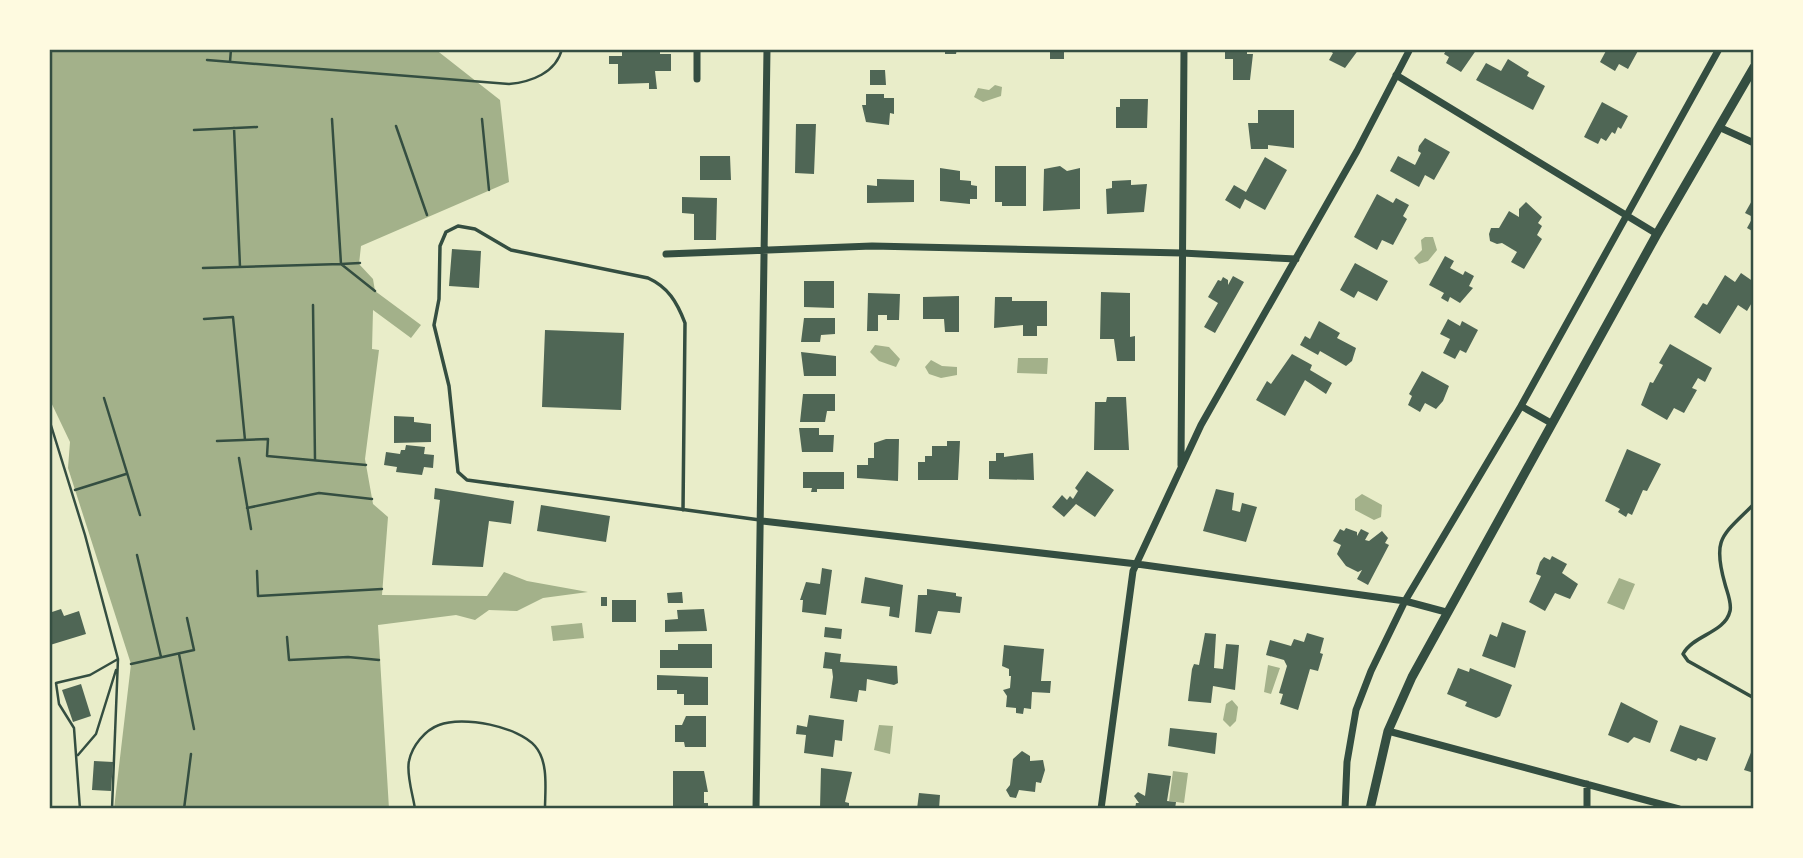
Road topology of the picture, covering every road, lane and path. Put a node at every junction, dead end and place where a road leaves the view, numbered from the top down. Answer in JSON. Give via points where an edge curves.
{"nodes":[{"id":1,"x":231,"y":49,"type":"edge"},
{"id":2,"x":562,"y":49,"type":"edge"},
{"id":3,"x":697,"y":49,"type":"edge"},
{"id":4,"x":767,"y":49,"type":"edge"},
{"id":5,"x":1184,"y":49,"type":"edge"},
{"id":6,"x":1410,"y":49,"type":"edge"},
{"id":7,"x":1719,"y":49,"type":"edge"},
{"id":8,"x":207,"y":60,"type":"dead end"},
{"id":9,"x":230,"y":62,"type":"junction"},
{"id":10,"x":1754,"y":66,"type":"edge"},
{"id":11,"x":1396,"y":75,"type":"junction"},
{"id":12,"x":697,"y":79,"type":"dead end"},
{"id":13,"x":332,"y":119,"type":"dead end"},
{"id":14,"x":482,"y":119,"type":"dead end"},
{"id":15,"x":396,"y":126,"type":"dead end"},
{"id":16,"x":257,"y":127,"type":"dead end"},
{"id":17,"x":234,"y":128,"type":"junction"},
{"id":18,"x":1721,"y":128,"type":"junction"},
{"id":19,"x":194,"y":130,"type":"dead end"},
{"id":20,"x":1754,"y":143,"type":"edge"},
{"id":21,"x":489,"y":190,"type":"dead end"},
{"id":22,"x":427,"y":215,"type":"dead end"},
{"id":23,"x":1628,"y":216,"type":"junction"},
{"id":24,"x":1657,"y":234,"type":"junction"},
{"id":25,"x":766,"y":250,"type":"junction"},
{"id":26,"x":1182,"y":253,"type":"junction"},
{"id":27,"x":666,"y":254,"type":"dead end"},
{"id":28,"x":1296,"y":258,"type":"junction"},
{"id":29,"x":359,"y":263,"type":"dead end"},
{"id":30,"x":341,"y":264,"type":"junction"},
{"id":31,"x":240,"y":267,"type":"junction"},
{"id":32,"x":203,"y":268,"type":"dead end"},
{"id":33,"x":375,"y":291,"type":"dead end"},
{"id":34,"x":313,"y":306,"type":"dead end"},
{"id":35,"x":204,"y":319,"type":"dead end"},
{"id":36,"x":104,"y":398,"type":"dead end"},
{"id":37,"x":1521,"y":406,"type":"junction"},
{"id":38,"x":49,"y":419,"type":"edge"},
{"id":39,"x":1551,"y":423,"type":"junction"},
{"id":40,"x":244,"y":440,"type":"junction"},
{"id":41,"x":218,"y":441,"type":"dead end"},
{"id":42,"x":239,"y":458,"type":"dead end"},
{"id":43,"x":315,"y":460,"type":"junction"},
{"id":44,"x":366,"y":465,"type":"dead end"},
{"id":45,"x":1181,"y":469,"type":"junction"},
{"id":46,"x":127,"y":474,"type":"junction"},
{"id":47,"x":75,"y":490,"type":"dead end"},
{"id":48,"x":372,"y":499,"type":"dead end"},
{"id":49,"x":1754,"y":504,"type":"edge"},
{"id":50,"x":247,"y":509,"type":"junction"},
{"id":51,"x":683,"y":510,"type":"junction"},
{"id":52,"x":140,"y":515,"type":"dead end"},
{"id":53,"x":762,"y":521,"type":"junction"},
{"id":54,"x":251,"y":529,"type":"dead end"},
{"id":55,"x":137,"y":555,"type":"dead end"},
{"id":56,"x":1137,"y":564,"type":"junction"},
{"id":57,"x":257,"y":571,"type":"dead end"},
{"id":58,"x":382,"y":589,"type":"dead end"},
{"id":59,"x":1405,"y":601,"type":"junction"},
{"id":60,"x":1446,"y":612,"type":"junction"},
{"id":61,"x":187,"y":618,"type":"dead end"},
{"id":62,"x":287,"y":637,"type":"dead end"},
{"id":63,"x":179,"y":654,"type":"junction"},
{"id":64,"x":161,"y":657,"type":"junction"},
{"id":65,"x":118,"y":659,"type":"junction"},
{"id":66,"x":379,"y":660,"type":"dead end"},
{"id":67,"x":117,"y":664,"type":"junction"},
{"id":68,"x":131,"y":664,"type":"dead end"},
{"id":69,"x":1754,"y":698,"type":"edge"},
{"id":70,"x":194,"y":729,"type":"dead end"},
{"id":71,"x":1388,"y":731,"type":"junction"},
{"id":72,"x":191,"y":754,"type":"dead end"},
{"id":73,"x":78,"y":755,"type":"junction"},
{"id":74,"x":1587,"y":783,"type":"junction"},
{"id":75,"x":80,"y":809,"type":"edge"},
{"id":76,"x":112,"y":809,"type":"edge"},
{"id":77,"x":184,"y":809,"type":"edge"},
{"id":78,"x":415,"y":809,"type":"edge"},
{"id":79,"x":545,"y":809,"type":"edge"},
{"id":80,"x":756,"y":809,"type":"edge"},
{"id":81,"x":1101,"y":809,"type":"edge"},
{"id":82,"x":1345,"y":809,"type":"edge"},
{"id":83,"x":1370,"y":809,"type":"edge"},
{"id":84,"x":1587,"y":809,"type":"edge"},
{"id":85,"x":1679,"y":809,"type":"edge"}],
"edges":[{"from":1,"to":9,"type":"path"},
{"from":2,"to":9,"type":"path","via":[[542,74],[509,84]]},
{"from":3,"to":12,"type":"street"},
{"from":4,"to":25,"type":"street"},
{"from":5,"to":26,"type":"street"},
{"from":6,"to":11,"type":"street"},
{"from":7,"to":23,"type":"street"},
{"from":8,"to":9,"type":"path"},
{"from":10,"to":18,"type":"street"},
{"from":11,"to":23,"type":"street"},
{"from":11,"to":28,"type":"street"},
{"from":13,"to":30,"type":"path"},
{"from":14,"to":21,"type":"path"},
{"from":15,"to":22,"type":"path"},
{"from":16,"to":17,"type":"path"},
{"from":17,"to":19,"type":"path"},
{"from":17,"to":31,"type":"path"},
{"from":18,"to":20,"type":"street"},
{"from":18,"to":24,"type":"street"},
{"from":23,"to":24,"type":"street"},
{"from":23,"to":37,"type":"street"},
{"from":24,"to":39,"type":"street"},
{"from":25,"to":26,"type":"street","via":[[872,246]]},
{"from":25,"to":27,"type":"street"},
{"from":25,"to":53,"type":"street"},
{"from":26,"to":28,"type":"street"},
{"from":26,"to":45,"type":"street"},
{"from":28,"to":45,"type":"street"},
{"from":29,"to":30,"type":"path"},
{"from":30,"to":31,"type":"path"},
{"from":30,"to":33,"type":"path"},
{"from":31,"to":32,"type":"path"},
{"from":34,"to":43,"type":"path"},
{"from":35,"to":40,"type":"path","via":[[233,317]]},
{"from":36,"to":46,"type":"path"},
{"from":37,"to":39,"type":"street"},
{"from":37,"to":59,"type":"street"},
{"from":38,"to":65,"type":"path"},
{"from":39,"to":60,"type":"street"},
{"from":40,"to":41,"type":"path"},
{"from":40,"to":43,"type":"path","via":[[268,439],[267,456]]},
{"from":42,"to":50,"type":"path"},
{"from":43,"to":44,"type":"path"},
{"from":45,"to":56,"type":"street"},
{"from":46,"to":47,"type":"path"},
{"from":46,"to":52,"type":"path"},
{"from":48,"to":50,"type":"path","via":[[319,493]]},
{"from":49,"to":69,"type":"lane","via":[[1723,536],[1717,557],[1731,608],[1725,622],[1687,645],[1683,654]]},
{"from":50,"to":54,"type":"path"},
{"from":51,"to":51,"type":"lane","via":[[467,480],[458,472],[449,386],[434,325],[440,246],[446,232],[458,226],[475,229],[511,250],[662,284],[678,304],[685,323]]},
{"from":51,"to":53,"type":"lane"},
{"from":53,"to":56,"type":"street"},
{"from":53,"to":80,"type":"street"},
{"from":55,"to":64,"type":"path"},
{"from":56,"to":59,"type":"street"},
{"from":56,"to":81,"type":"street"},
{"from":57,"to":58,"type":"path","via":[[258,596]]},
{"from":59,"to":60,"type":"street"},
{"from":59,"to":82,"type":"street","via":[[1356,710]]},
{"from":60,"to":71,"type":"street"},
{"from":61,"to":63,"type":"path","via":[[194,650]]},
{"from":62,"to":66,"type":"path","via":[[289,660]]},
{"from":63,"to":64,"type":"path"},
{"from":63,"to":70,"type":"path"},
{"from":64,"to":68,"type":"path"},
{"from":65,"to":67,"type":"path"},
{"from":65,"to":73,"type":"path","via":[[90,676],[56,683],[59,704],[74,728]]},
{"from":67,"to":73,"type":"path","via":[[96,734]]},
{"from":67,"to":76,"type":"path"},
{"from":71,"to":74,"type":"street"},
{"from":71,"to":83,"type":"street"},
{"from":72,"to":77,"type":"path"},
{"from":73,"to":75,"type":"path"},
{"from":74,"to":84,"type":"street"},
{"from":74,"to":85,"type":"street"},
{"from":78,"to":79,"type":"path","via":[[409,761],[420,738],[440,724],[475,723],[508,728],[534,745],[542,758]]}]}
